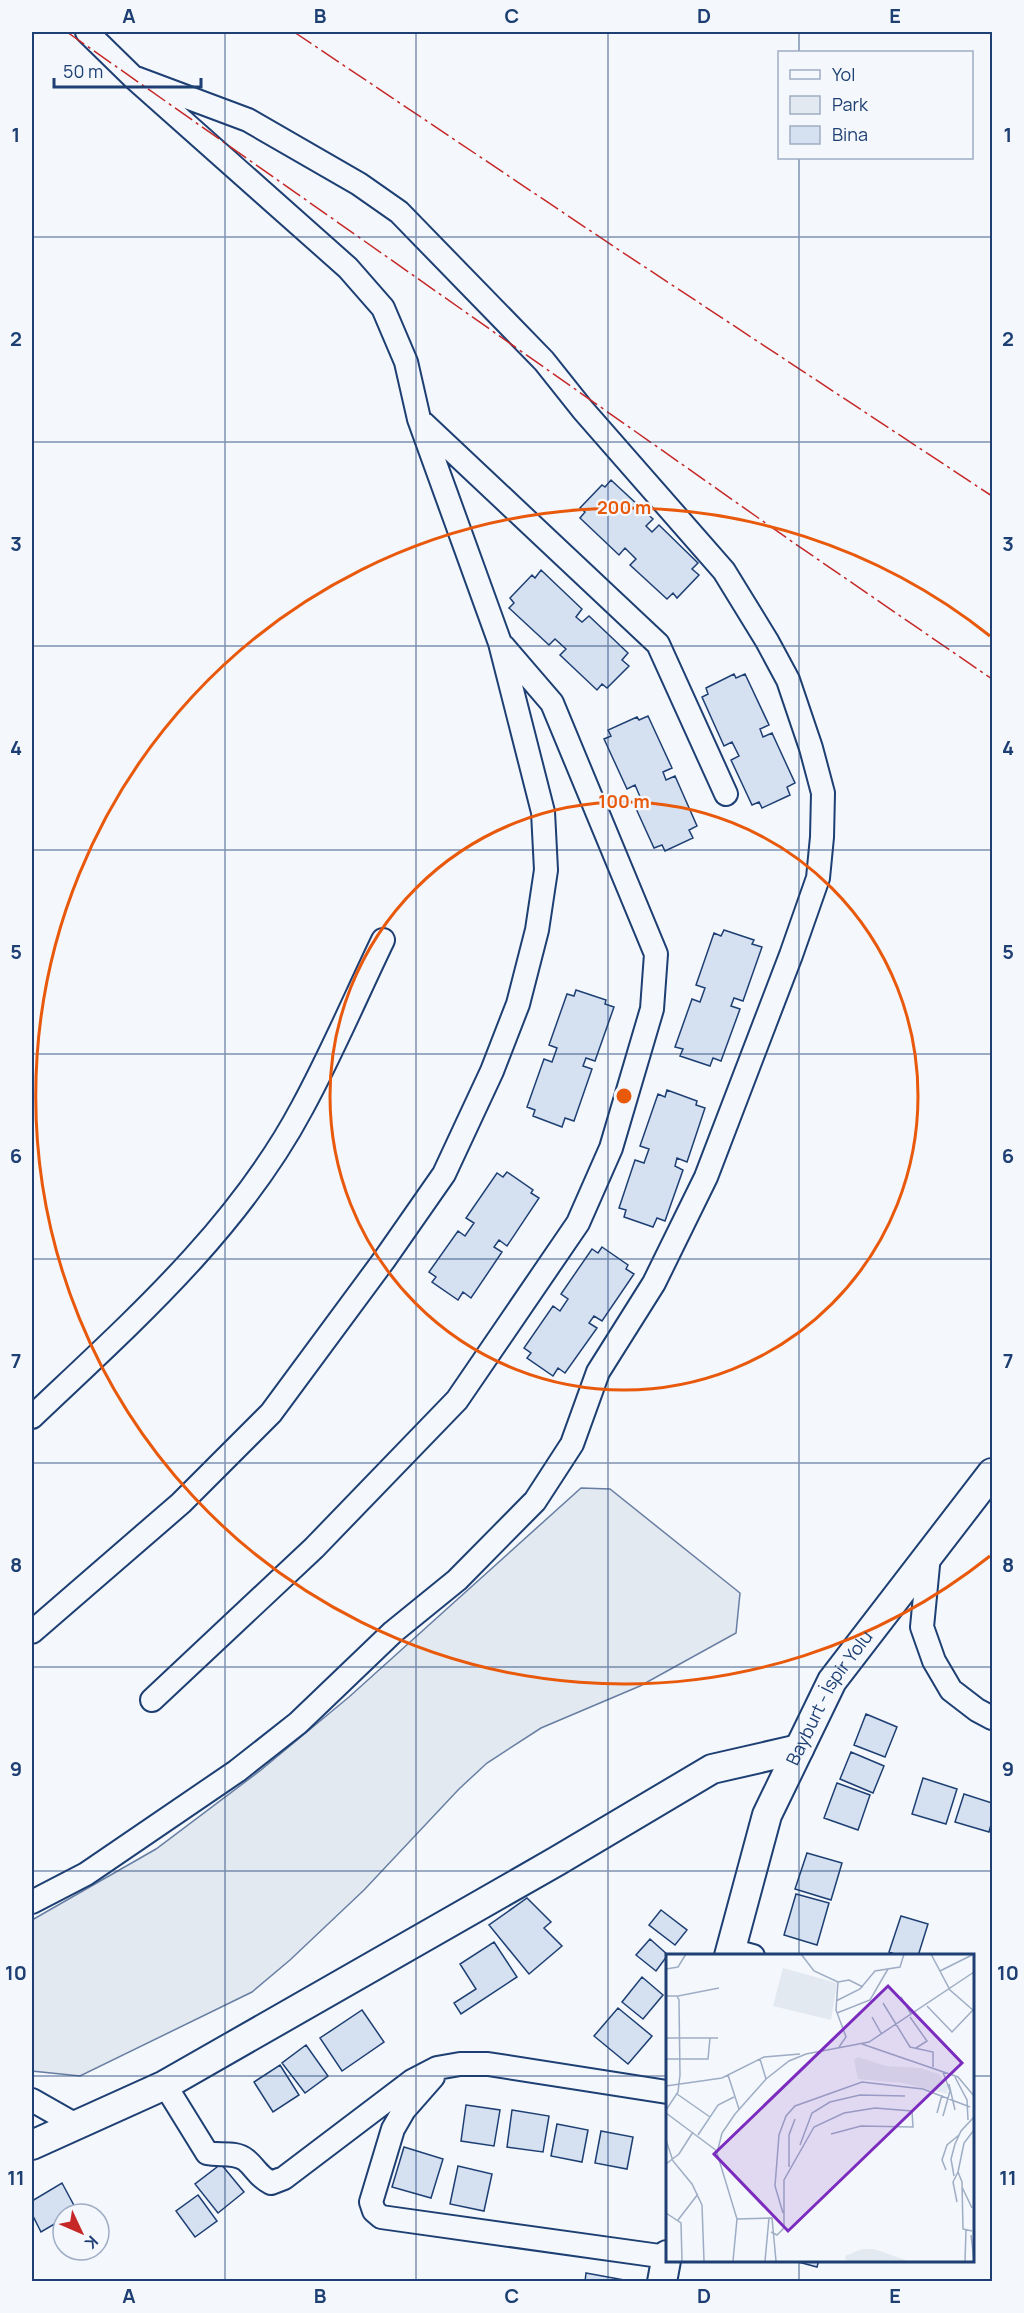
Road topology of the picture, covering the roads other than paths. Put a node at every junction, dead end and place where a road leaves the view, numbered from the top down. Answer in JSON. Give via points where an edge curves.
{"nodes":[{"id":1,"x":87,"y":32,"type":"edge"},
{"id":2,"x":133,"y":77,"type":"junction"},
{"id":3,"x":419,"y":419,"type":"junction"},
{"id":4,"x":500,"y":643,"type":"junction"},
{"id":5,"x":726,"y":794,"type":"dead end"},
{"id":6,"x":382,"y":940,"type":"dead end"},
{"id":7,"x":32,"y":1416,"type":"edge"},
{"id":8,"x":993,"y":1473,"type":"edge"},
{"id":9,"x":929,"y":1555,"type":"junction"},
{"id":10,"x":32,"y":1632,"type":"edge"},
{"id":11,"x":152,"y":1700,"type":"dead end"},
{"id":12,"x":993,"y":1718,"type":"edge"},
{"id":13,"x":799,"y":1749,"type":"junction"},
{"id":14,"x":32,"y":1902,"type":"edge"},
{"id":15,"x":738,"y":1954,"type":"edge"},
{"id":16,"x":442,"y":2067,"type":"junction"},
{"id":17,"x":165,"y":2085,"type":"junction"},
{"id":18,"x":666,"y":2092,"type":"edge"},
{"id":19,"x":32,"y":2100,"type":"edge"},
{"id":20,"x":76,"y":2125,"type":"junction"},
{"id":21,"x":32,"y":2145,"type":"edge"},
{"id":22,"x":666,"y":2256,"type":"edge"},
{"id":23,"x":666,"y":2261,"type":"edge"},
{"id":24,"x":662,"y":2282,"type":"edge"}],
"edges":[{"from":1,"to":2,"type":"street"},
{"from":2,"to":3,"type":"street","via":[[348,268],[383,308],[406,362]]},
{"from":2,"to":14,"type":"street","via":[[248,120],[360,184],[399,212],[544,361],[724,571],[767,641],[788,680],[811,748],[823,793],[822,837],[818,878],[706,1177],[654,1283],[598,1372],[572,1444],[536,1501],[457,1580],[393,1632],[298,1723],[237,1771],[86,1874]]},
{"from":3,"to":4,"type":"street"},
{"from":3,"to":5,"type":"street","via":[[658,644]]},
{"from":4,"to":10,"type":"street","via":[[543,812],[546,870],[537,930],[518,1004],[444,1174],[271,1413],[182,1503]]},
{"from":4,"to":11,"type":"street","via":[[552,703],[656,954],[652,1009],[611,1148],[578,1223],[458,1400],[314,1548]]},
{"from":6,"to":7,"type":"street","via":[[302,1108],[244,1195],[172,1281]]},
{"from":8,"to":9,"type":"main road","name":"Bayburt - İspir Yolu"},
{"from":9,"to":12,"type":"street","via":[[922,1627],[934,1661],[951,1690]]},
{"from":9,"to":13,"type":"main road","name":"Bayburt - İspir Yolu","via":[[832,1681]]},
{"from":13,"to":15,"type":"main road","name":"Bayburt - İspir Yolu","via":[[767,1815]]},
{"from":13,"to":17,"type":"main road","via":[[712,1769]]},
{"from":16,"to":17,"type":"street","via":[[412,2081],[284,2178],[271,2183],[259,2177],[245,2159],[207,2153]]},
{"from":16,"to":18,"type":"street","via":[[488,2064]]},
{"from":16,"to":22,"type":"street","via":[[404,2110],[393,2129],[371,2202],[381,2217]]},
{"from":17,"to":20,"type":"main road"},
{"from":19,"to":20,"type":"street"},
{"from":20,"to":21,"type":"main road"},
{"from":23,"to":24,"type":"main road"}]}
